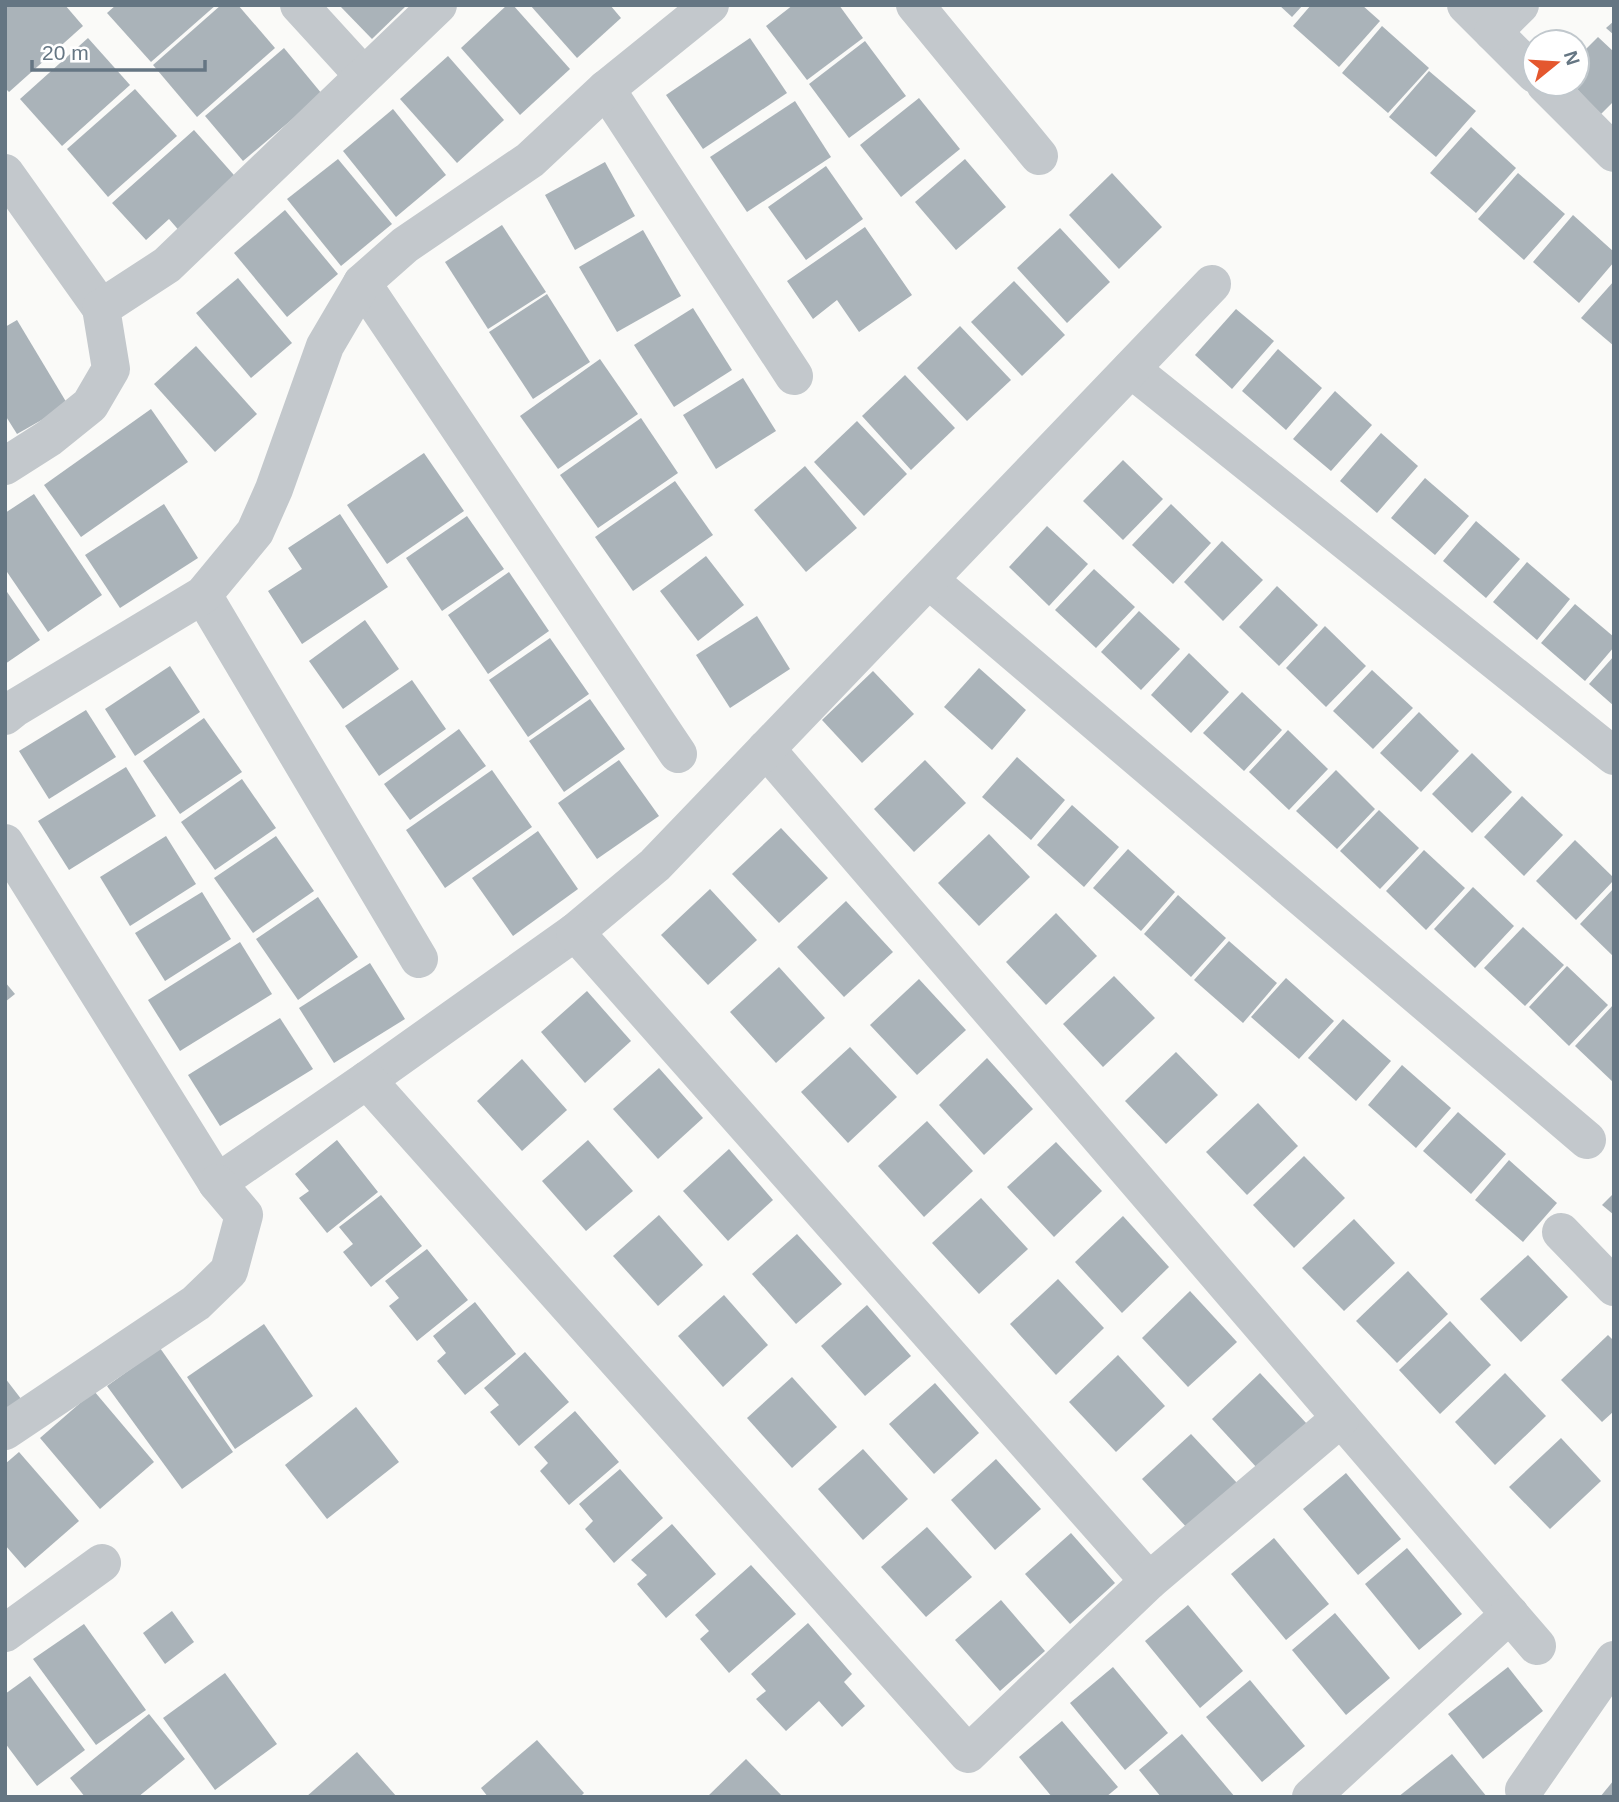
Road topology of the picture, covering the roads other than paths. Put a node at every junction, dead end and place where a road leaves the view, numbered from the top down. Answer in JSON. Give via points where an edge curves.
{"nodes":[{"id":1,"x":299,"y":5,"type":"edge"},
{"id":2,"x":438,"y":5,"type":"edge"},
{"id":3,"x":710,"y":5,"type":"edge"},
{"id":4,"x":915,"y":5,"type":"edge"},
{"id":5,"x":1466,"y":5,"type":"edge"},
{"id":6,"x":1506,"y":18,"type":"edge"},
{"id":7,"x":1521,"y":47,"type":"edge"},
{"id":8,"x":363,"y":75,"type":"junction"},
{"id":9,"x":606,"y":89,"type":"junction"},
{"id":10,"x":1559,"y":98,"type":"edge"},
{"id":11,"x":1614,"y":153,"type":"edge"},
{"id":12,"x":1039,"y":156,"type":"dead end"},
{"id":13,"x":5,"y":173,"type":"edge"},
{"id":14,"x":362,"y":284,"type":"junction"},
{"id":15,"x":1212,"y":284,"type":"dead end"},
{"id":16,"x":101,"y":307,"type":"junction"},
{"id":17,"x":1130,"y":369,"type":"junction"},
{"id":18,"x":794,"y":376,"type":"dead end"},
{"id":19,"x":5,"y":466,"type":"edge"},
{"id":20,"x":929,"y":580,"type":"junction"},
{"id":21,"x":203,"y":594,"type":"junction"},
{"id":22,"x":5,"y":716,"type":"edge"},
{"id":23,"x":766,"y":749,"type":"junction"},
{"id":24,"x":678,"y":754,"type":"dead end"},
{"id":25,"x":1614,"y":756,"type":"edge"},
{"id":26,"x":5,"y":843,"type":"edge"},
{"id":27,"x":575,"y":932,"type":"junction"},
{"id":28,"x":419,"y":959,"type":"dead end"},
{"id":29,"x":367,"y":1080,"type":"junction"},
{"id":30,"x":1587,"y":1140,"type":"dead end"},
{"id":31,"x":217,"y":1183,"type":"junction"},
{"id":32,"x":1562,"y":1231,"type":"dead end"},
{"id":33,"x":1614,"y":1287,"type":"edge"},
{"id":34,"x":1341,"y":1418,"type":"junction"},
{"id":35,"x":5,"y":1431,"type":"edge"},
{"id":36,"x":102,"y":1563,"type":"dead end"},
{"id":37,"x":1149,"y":1581,"type":"junction"},
{"id":38,"x":1510,"y":1614,"type":"junction"},
{"id":39,"x":5,"y":1633,"type":"edge"},
{"id":40,"x":1537,"y":1646,"type":"dead end"},
{"id":41,"x":1614,"y":1660,"type":"edge"},
{"id":42,"x":1524,"y":1790,"type":"dead end"},
{"id":43,"x":1311,"y":1797,"type":"edge"}],
"edges":[{"from":1,"to":8,"type":"street"},
{"from":2,"to":8,"type":"street"},
{"from":3,"to":9,"type":"street"},
{"from":4,"to":12,"type":"street"},
{"from":5,"to":6,"type":"street"},
{"from":6,"to":7,"type":"street"},
{"from":8,"to":16,"type":"street","via":[[167,265]]},
{"from":9,"to":14,"type":"street","via":[[530,160],[405,245]]},
{"from":9,"to":18,"type":"street"},
{"from":10,"to":11,"type":"street"},
{"from":13,"to":16,"type":"street"},
{"from":14,"to":21,"type":"street","via":[[325,346],[255,532]]},
{"from":14,"to":24,"type":"street"},
{"from":15,"to":17,"type":"street"},
{"from":16,"to":19,"type":"street","via":[[111,369],[90,405]]},
{"from":17,"to":20,"type":"street"},
{"from":17,"to":25,"type":"street"},
{"from":20,"to":23,"type":"street"},
{"from":20,"to":30,"type":"street"},
{"from":21,"to":22,"type":"street"},
{"from":21,"to":28,"type":"street"},
{"from":23,"to":27,"type":"street","via":[[656,865]]},
{"from":23,"to":34,"type":"street"},
{"from":26,"to":31,"type":"street"},
{"from":27,"to":29,"type":"street"},
{"from":27,"to":37,"type":"street"},
{"from":29,"to":31,"type":"street"},
{"from":29,"to":37,"type":"street","via":[[968,1754]]},
{"from":31,"to":35,"type":"street","via":[[244,1215],[229,1271],[196,1303]]},
{"from":32,"to":33,"type":"street"},
{"from":34,"to":37,"type":"street"},
{"from":34,"to":38,"type":"street"},
{"from":36,"to":39,"type":"street"},
{"from":38,"to":40,"type":"street"},
{"from":38,"to":43,"type":"street"},
{"from":41,"to":42,"type":"street"}]}
